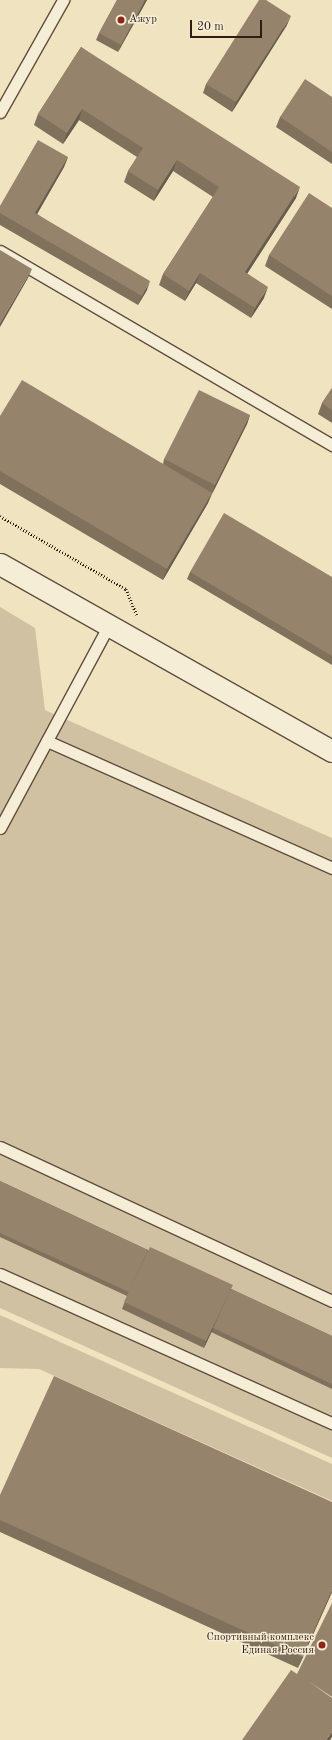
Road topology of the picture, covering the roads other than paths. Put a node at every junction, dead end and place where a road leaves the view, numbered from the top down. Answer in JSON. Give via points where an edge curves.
{"nodes":[{"id":1,"x":63,"y":0,"type":"edge"},
{"id":2,"x":0,"y":112,"type":"edge"},
{"id":3,"x":0,"y":251,"type":"edge"},
{"id":4,"x":332,"y":445,"type":"edge"},
{"id":5,"x":0,"y":564,"type":"edge"},
{"id":6,"x":109,"y":625,"type":"junction"},
{"id":7,"x":46,"y":741,"type":"junction"},
{"id":8,"x":332,"y":751,"type":"edge"},
{"id":9,"x":0,"y":828,"type":"edge"},
{"id":10,"x":332,"y":868,"type":"edge"},
{"id":11,"x":0,"y":1148,"type":"edge"},
{"id":12,"x":0,"y":1274,"type":"edge"},
{"id":13,"x":332,"y":1301,"type":"edge"},
{"id":14,"x":332,"y":1424,"type":"edge"}],
"edges":[{"from":1,"to":2,"type":"lane"},
{"from":3,"to":4,"type":"lane"},
{"from":5,"to":6,"type":"street"},
{"from":6,"to":7,"type":"lane"},
{"from":6,"to":8,"type":"street"},
{"from":7,"to":9,"type":"lane"},
{"from":7,"to":10,"type":"lane"},
{"from":11,"to":13,"type":"lane"},
{"from":12,"to":14,"type":"lane"}]}
